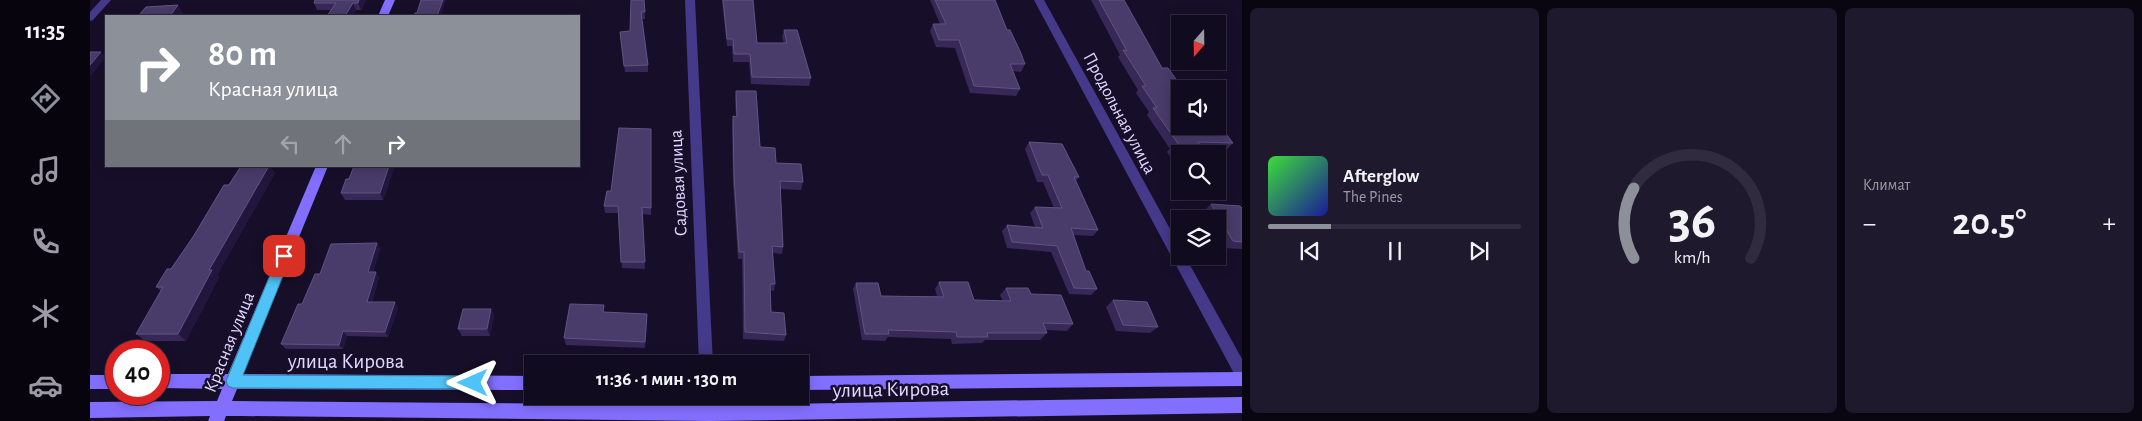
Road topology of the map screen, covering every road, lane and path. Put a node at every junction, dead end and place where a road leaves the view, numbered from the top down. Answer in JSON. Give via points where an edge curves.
{"nodes":[{"id":1,"x":106,"y":0,"type":"edge"},
{"id":2,"x":390,"y":0,"type":"edge"},
{"id":3,"x":690,"y":0,"type":"edge"},
{"id":4,"x":1039,"y":0,"type":"edge"},
{"id":5,"x":383,"y":15,"type":"edge"},
{"id":6,"x":90,"y":18,"type":"edge"},
{"id":7,"x":322,"y":167,"type":"edge"},
{"id":8,"x":706,"y":355,"type":"edge"},
{"id":9,"x":1242,"y":374,"type":"edge"},
{"id":10,"x":1242,"y":379,"type":"edge"},
{"id":11,"x":233,"y":381,"type":"junction"},
{"id":12,"x":90,"y":382,"type":"edge"},
{"id":13,"x":105,"y":382,"type":"edge"},
{"id":14,"x":170,"y":382,"type":"edge"},
{"id":15,"x":524,"y":383,"type":"edge"},
{"id":16,"x":809,"y":383,"type":"edge"},
{"id":17,"x":709,"y":405,"type":"edge"},
{"id":18,"x":1242,"y":405,"type":"edge"},
{"id":19,"x":90,"y":410,"type":"edge"},
{"id":20,"x":710,"y":413,"type":"junction"},
{"id":21,"x":219,"y":416,"type":"edge"}],
"edges":[{"from":1,"to":6,"type":"street"},
{"from":2,"to":5,"type":"street"},
{"from":3,"to":8,"type":"street","name":"Садовая улица"},
{"from":4,"to":9,"type":"street","name":"Продольная улица"},
{"from":7,"to":11,"type":"street","name":"Красная улица"},
{"from":10,"to":16,"type":"street","name":"улица Кирова"},
{"from":11,"to":14,"type":"street","name":"улица Кирова"},
{"from":11,"to":15,"type":"street","name":"улица Кирова"},
{"from":11,"to":21,"type":"street","name":"Красная улица"},
{"from":12,"to":13,"type":"street"},
{"from":17,"to":20,"type":"street"},
{"from":18,"to":20,"type":"street","name":"улица Кирова"},
{"from":19,"to":21,"type":"street","name":"улица Кирова"},
{"from":20,"to":21,"type":"street","name":"улица Кирова","via":[[244,408]]}]}
